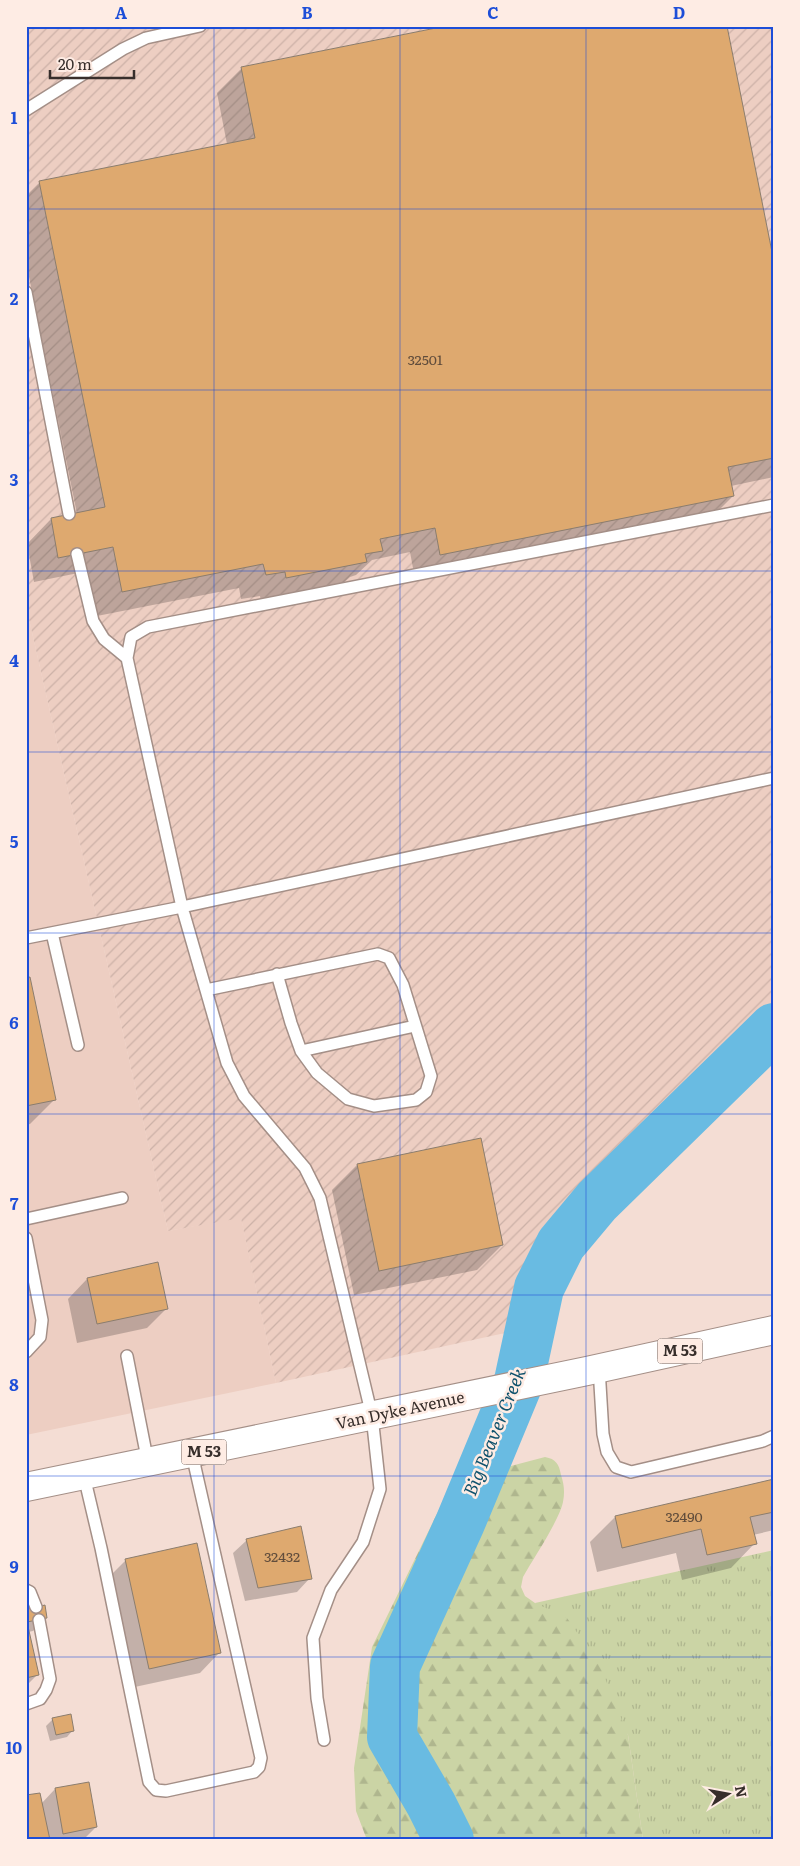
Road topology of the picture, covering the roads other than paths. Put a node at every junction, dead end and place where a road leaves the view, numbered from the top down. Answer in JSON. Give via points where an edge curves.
{"nodes":[{"id":1,"x":200,"y":26,"type":"edge"},
{"id":2,"x":26,"y":110,"type":"edge"},
{"id":3,"x":26,"y":292,"type":"edge"},
{"id":4,"x":774,"y":504,"type":"edge"},
{"id":5,"x":69,"y":514,"type":"dead end"},
{"id":6,"x":77,"y":554,"type":"dead end"},
{"id":7,"x":127,"y":658,"type":"junction"},
{"id":8,"x":774,"y":778,"type":"edge"},
{"id":9,"x":182,"y":907,"type":"junction"},
{"id":10,"x":52,"y":933,"type":"junction"},
{"id":11,"x":26,"y":938,"type":"edge"},
{"id":12,"x":277,"y":974,"type":"junction"},
{"id":13,"x":206,"y":990,"type":"junction"},
{"id":14,"x":415,"y":1026,"type":"junction"},
{"id":15,"x":78,"y":1045,"type":"dead end"},
{"id":16,"x":301,"y":1051,"type":"junction"},
{"id":17,"x":122,"y":1198,"type":"dead end"},
{"id":18,"x":26,"y":1219,"type":"edge"},
{"id":19,"x":26,"y":1238,"type":"edge"},
{"id":20,"x":772,"y":1333,"type":"edge"},
{"id":21,"x":26,"y":1352,"type":"edge"},
{"id":22,"x":127,"y":1356,"type":"dead end"},
{"id":23,"x":593,"y":1370,"type":"junction"},
{"id":24,"x":372,"y":1416,"type":"junction"},
{"id":25,"x":774,"y":1436,"type":"edge"},
{"id":26,"x":192,"y":1454,"type":"junction"},
{"id":27,"x":148,"y":1463,"type":"junction"},
{"id":28,"x":84,"y":1476,"type":"junction"},
{"id":29,"x":26,"y":1488,"type":"edge"},
{"id":30,"x":26,"y":1590,"type":"edge"},
{"id":31,"x":36,"y":1608,"type":"dead end"},
{"id":32,"x":39,"y":1620,"type":"dead end"},
{"id":33,"x":26,"y":1704,"type":"edge"},
{"id":34,"x":324,"y":1740,"type":"dead end"}],
"edges":[{"from":1,"to":2,"type":"lane","via":[[146,38],[122,49]]},
{"from":3,"to":5,"type":"lane"},
{"from":4,"to":7,"type":"lane","via":[[148,627],[132,638]]},
{"from":6,"to":7,"type":"lane","via":[[93,621],[104,639]]},
{"from":7,"to":9,"type":"lane"},
{"from":8,"to":9,"type":"lane"},
{"from":9,"to":10,"type":"lane"},
{"from":9,"to":13,"type":"lane"},
{"from":10,"to":11,"type":"lane"},
{"from":10,"to":15,"type":"lane"},
{"from":12,"to":13,"type":"lane"},
{"from":12,"to":14,"type":"lane","via":[[378,954],[389,958],[403,985]]},
{"from":12,"to":16,"type":"lane"},
{"from":13,"to":24,"type":"lane","via":[[227,1063],[244,1096],[305,1168],[320,1198]]},
{"from":14,"to":16,"type":"lane"},
{"from":14,"to":16,"type":"lane","via":[[431,1076],[426,1092],[416,1100],[374,1106],[348,1099],[317,1074]]},
{"from":17,"to":18,"type":"lane"},
{"from":19,"to":21,"type":"lane","via":[[42,1320],[40,1337]]},
{"from":20,"to":23,"type":"main road","name":"Van Dyke Avenue","number":"M 53"},
{"from":22,"to":27,"type":"lane"},
{"from":23,"to":24,"type":"main road","name":"Van Dyke Avenue","number":"M 53"},
{"from":23,"to":25,"type":"lane","via":[[607,1452],[616,1467],[631,1472]]},
{"from":24,"to":26,"type":"main road","name":"Van Dyke Avenue","number":"M 53"},
{"from":24,"to":34,"type":"lane","via":[[380,1489],[363,1542],[331,1590],[313,1638]]},
{"from":26,"to":27,"type":"main road","name":"Van Dyke Avenue","number":"M 53"},
{"from":26,"to":28,"type":"lane","via":[[261,1758],[254,1772],[166,1791],[156,1790],[149,1782]]},
{"from":27,"to":28,"type":"main road","name":"Van Dyke Avenue","number":"M 53"},
{"from":28,"to":29,"type":"main road","name":"Van Dyke Avenue","number":"M 53"},
{"from":30,"to":31,"type":"lane","via":[[30,1592]]},
{"from":32,"to":33,"type":"lane","via":[[50,1679],[40,1699]]}]}
